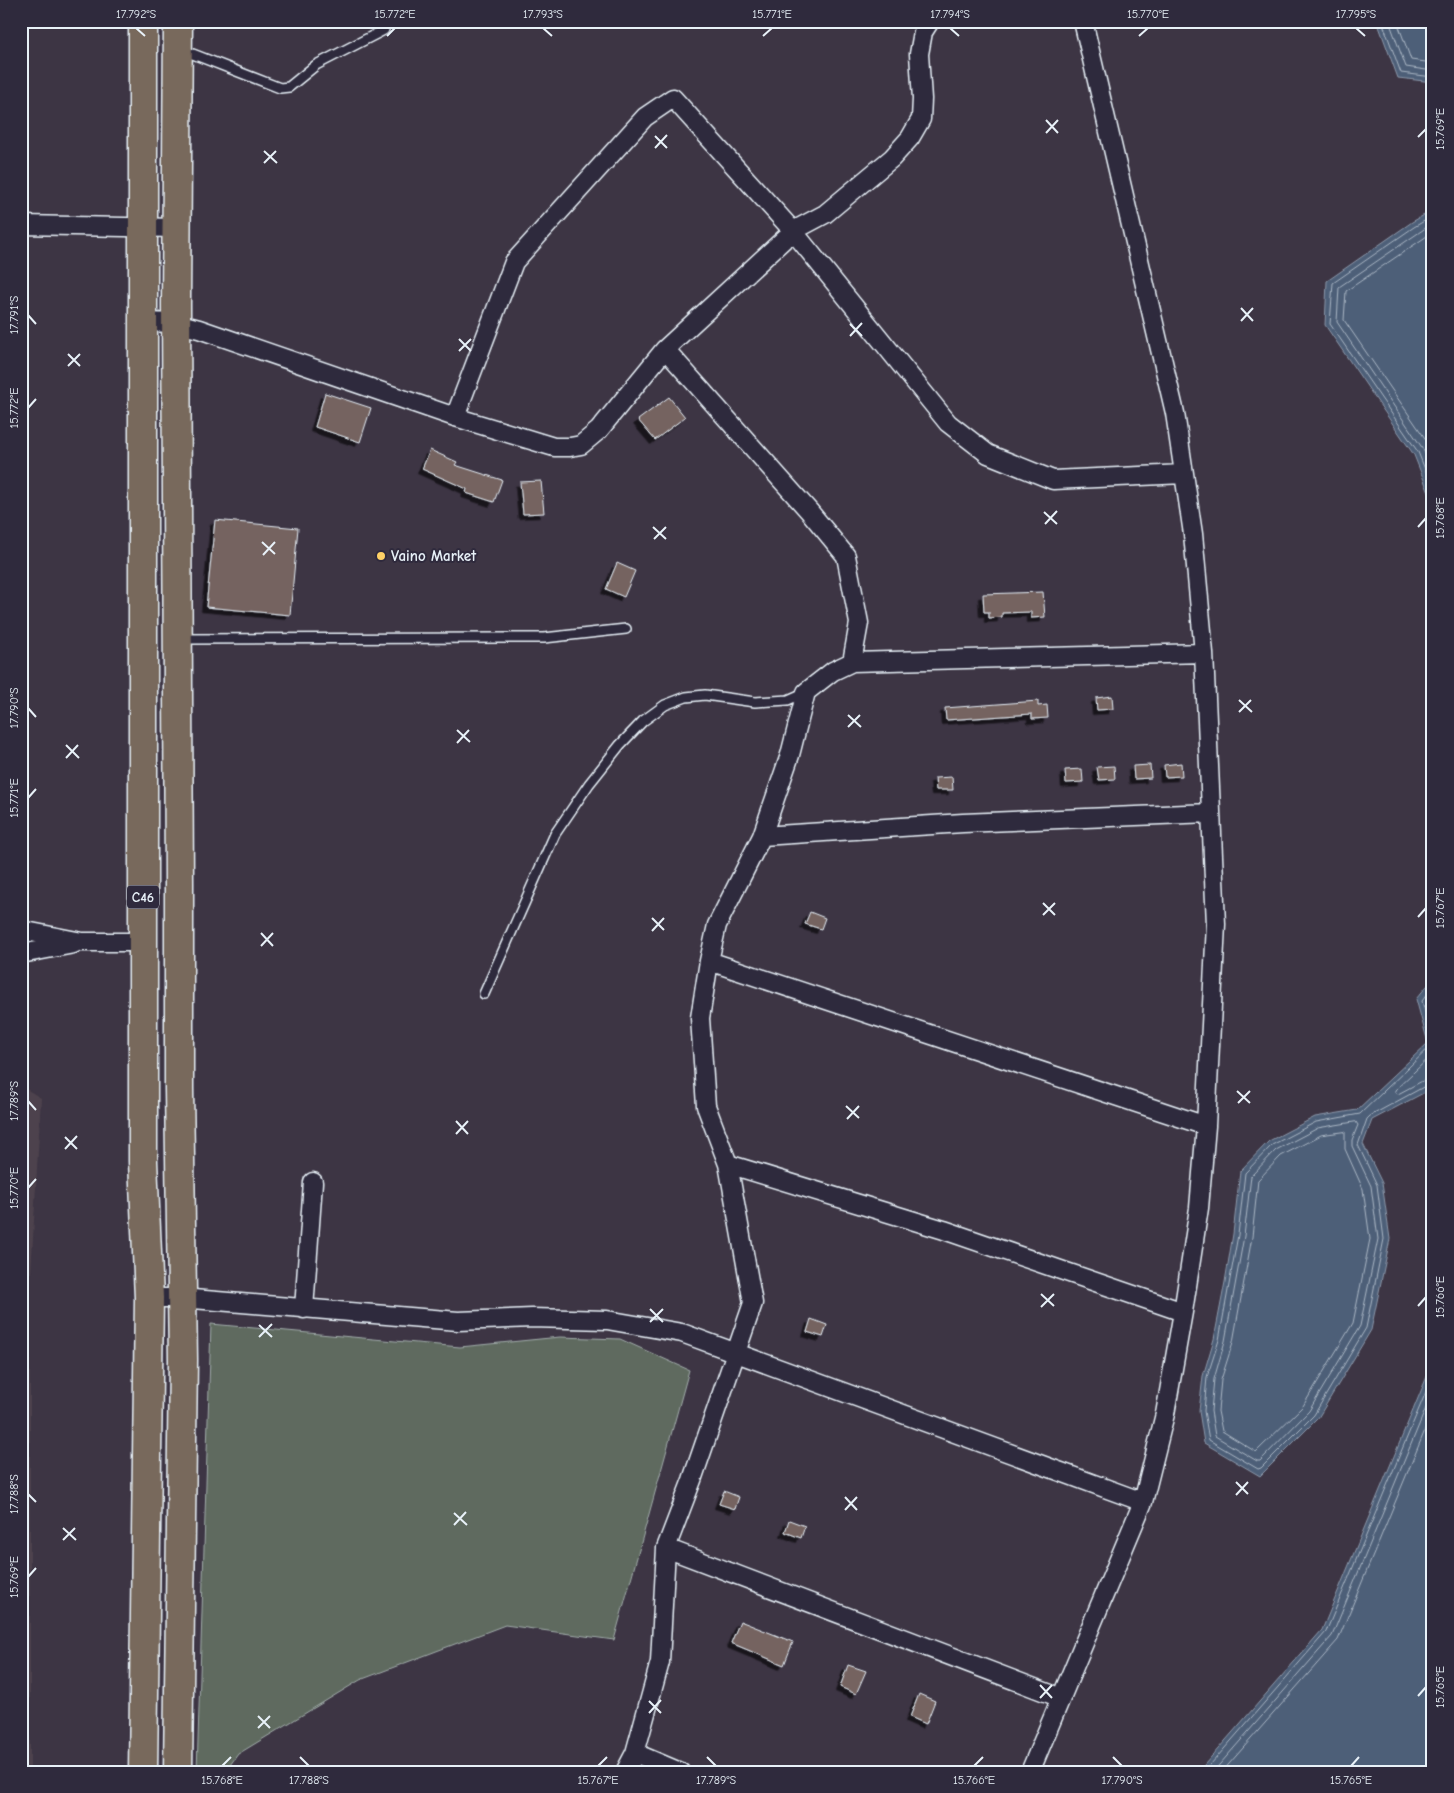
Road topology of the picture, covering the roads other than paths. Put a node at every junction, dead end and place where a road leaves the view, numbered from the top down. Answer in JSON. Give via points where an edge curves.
{"nodes":[{"id":1,"x":143,"y":21,"type":"edge"},
{"id":2,"x":178,"y":21,"type":"edge"},
{"id":3,"x":930,"y":21,"type":"edge"},
{"id":4,"x":1083,"y":21,"type":"edge"},
{"id":5,"x":384,"y":30,"type":"dead end"},
{"id":6,"x":178,"y":48,"type":"junction"},
{"id":7,"x":21,"y":225,"type":"edge"},
{"id":8,"x":142,"y":227,"type":"junction"},
{"id":9,"x":176,"y":228,"type":"junction"},
{"id":10,"x":793,"y":231,"type":"junction"},
{"id":11,"x":143,"y":322,"type":"junction"},
{"id":12,"x":176,"y":323,"type":"junction"},
{"id":13,"x":665,"y":349,"type":"junction"},
{"id":14,"x":455,"y":417,"type":"junction"},
{"id":15,"x":1184,"y":474,"type":"junction"},
{"id":16,"x":626,"y":629,"type":"dead end"},
{"id":17,"x":178,"y":639,"type":"junction"},
{"id":18,"x":1204,"y":653,"type":"junction"},
{"id":19,"x":852,"y":662,"type":"junction"},
{"id":20,"x":806,"y":692,"type":"junction"},
{"id":21,"x":1211,"y":812,"type":"junction"},
{"id":22,"x":762,"y":836,"type":"junction"},
{"id":23,"x":21,"y":930,"type":"edge"},
{"id":24,"x":82,"y":942,"type":"junction"},
{"id":25,"x":143,"y":942,"type":"junction"},
{"id":26,"x":180,"y":944,"type":"junction"},
{"id":27,"x":21,"y":954,"type":"edge"},
{"id":28,"x":709,"y":961,"type":"junction"},
{"id":29,"x":484,"y":994,"type":"dead end"},
{"id":30,"x":1206,"y":1126,"type":"junction"},
{"id":31,"x":728,"y":1164,"type":"junction"},
{"id":32,"x":313,"y":1182,"type":"dead end"},
{"id":33,"x":149,"y":1298,"type":"junction"},
{"id":34,"x":181,"y":1298,"type":"junction"},
{"id":35,"x":304,"y":1309,"type":"junction"},
{"id":36,"x":1184,"y":1312,"type":"junction"},
{"id":37,"x":736,"y":1352,"type":"junction"},
{"id":38,"x":1143,"y":1502,"type":"junction"},
{"id":39,"x":666,"y":1548,"type":"junction"},
{"id":40,"x":1061,"y":1698,"type":"junction"},
{"id":41,"x":635,"y":1753,"type":"junction"},
{"id":42,"x":144,"y":1772,"type":"edge"},
{"id":43,"x":178,"y":1772,"type":"edge"},
{"id":44,"x":625,"y":1772,"type":"edge"},
{"id":45,"x":680,"y":1772,"type":"edge"},
{"id":46,"x":1030,"y":1772,"type":"edge"}],
"edges":[{"from":1,"to":8,"type":"main road","number":"C46"},
{"from":2,"to":6,"type":"main road","number":"C46"},
{"from":3,"to":10,"type":"street","via":[[922,32],[919,54],[921,119],[910,138],[892,158],[825,214]]},
{"from":4,"to":15,"type":"street","via":[[1174,413]]},
{"from":5,"to":6,"type":"lane","via":[[316,65],[289,87],[280,88]]},
{"from":6,"to":9,"type":"main road","number":"C46"},
{"from":7,"to":8,"type":"street"},
{"from":8,"to":9,"type":"street"},
{"from":8,"to":11,"type":"main road","number":"C46"},
{"from":9,"to":12,"type":"main road","number":"C46"},
{"from":10,"to":13,"type":"street"},
{"from":10,"to":14,"type":"street","via":[[673,98],[646,117],[514,262]]},
{"from":10,"to":15,"type":"street","via":[[948,423],[988,454],[1054,480]]},
{"from":11,"to":12,"type":"street"},
{"from":11,"to":25,"type":"main road","number":"C46"},
{"from":12,"to":14,"type":"street"},
{"from":12,"to":17,"type":"main road","number":"C46"},
{"from":13,"to":14,"type":"street","via":[[599,430],[570,448],[554,447]]},
{"from":13,"to":19,"type":"street","via":[[846,556],[859,623]]},
{"from":15,"to":18,"type":"street"},
{"from":16,"to":17,"type":"lane","via":[[544,638]]},
{"from":17,"to":26,"type":"main road","number":"C46"},
{"from":18,"to":19,"type":"street"},
{"from":18,"to":21,"type":"street"},
{"from":19,"to":20,"type":"street","via":[[833,671]]},
{"from":20,"to":22,"type":"street","via":[[790,755]]},
{"from":20,"to":29,"type":"lane","via":[[788,700],[754,702],[706,695],[686,697],[665,705],[643,721],[589,784],[555,834]]},
{"from":21,"to":22,"type":"street"},
{"from":21,"to":30,"type":"street","via":[[1216,924]]},
{"from":22,"to":28,"type":"street","via":[[717,925]]},
{"from":23,"to":24,"type":"street"},
{"from":24,"to":25,"type":"street"},
{"from":24,"to":27,"type":"street"},
{"from":25,"to":26,"type":"main road"},
{"from":25,"to":33,"type":"main road","number":"C46","via":[[144,1161]]},
{"from":26,"to":34,"type":"main road","number":"C46"},
{"from":28,"to":30,"type":"street"},
{"from":28,"to":31,"type":"street","via":[[700,1018],[706,1106]]},
{"from":30,"to":36,"type":"street"},
{"from":31,"to":36,"type":"street","via":[[944,1230]]},
{"from":31,"to":37,"type":"street","via":[[753,1303]]},
{"from":32,"to":35,"type":"street"},
{"from":33,"to":34,"type":"street"},
{"from":33,"to":42,"type":"main road","number":"C46"},
{"from":34,"to":35,"type":"street"},
{"from":34,"to":43,"type":"main road","number":"C46"},
{"from":35,"to":37,"type":"street","via":[[458,1321],[532,1318],[607,1320],[682,1332]]},
{"from":36,"to":38,"type":"street","via":[[1165,1414]]},
{"from":37,"to":38,"type":"street"},
{"from":37,"to":39,"type":"street"},
{"from":38,"to":40,"type":"street"},
{"from":39,"to":40,"type":"street"},
{"from":39,"to":41,"type":"street","via":[[660,1662]]},
{"from":40,"to":46,"type":"street"},
{"from":41,"to":44,"type":"street"},
{"from":41,"to":45,"type":"street"}]}
